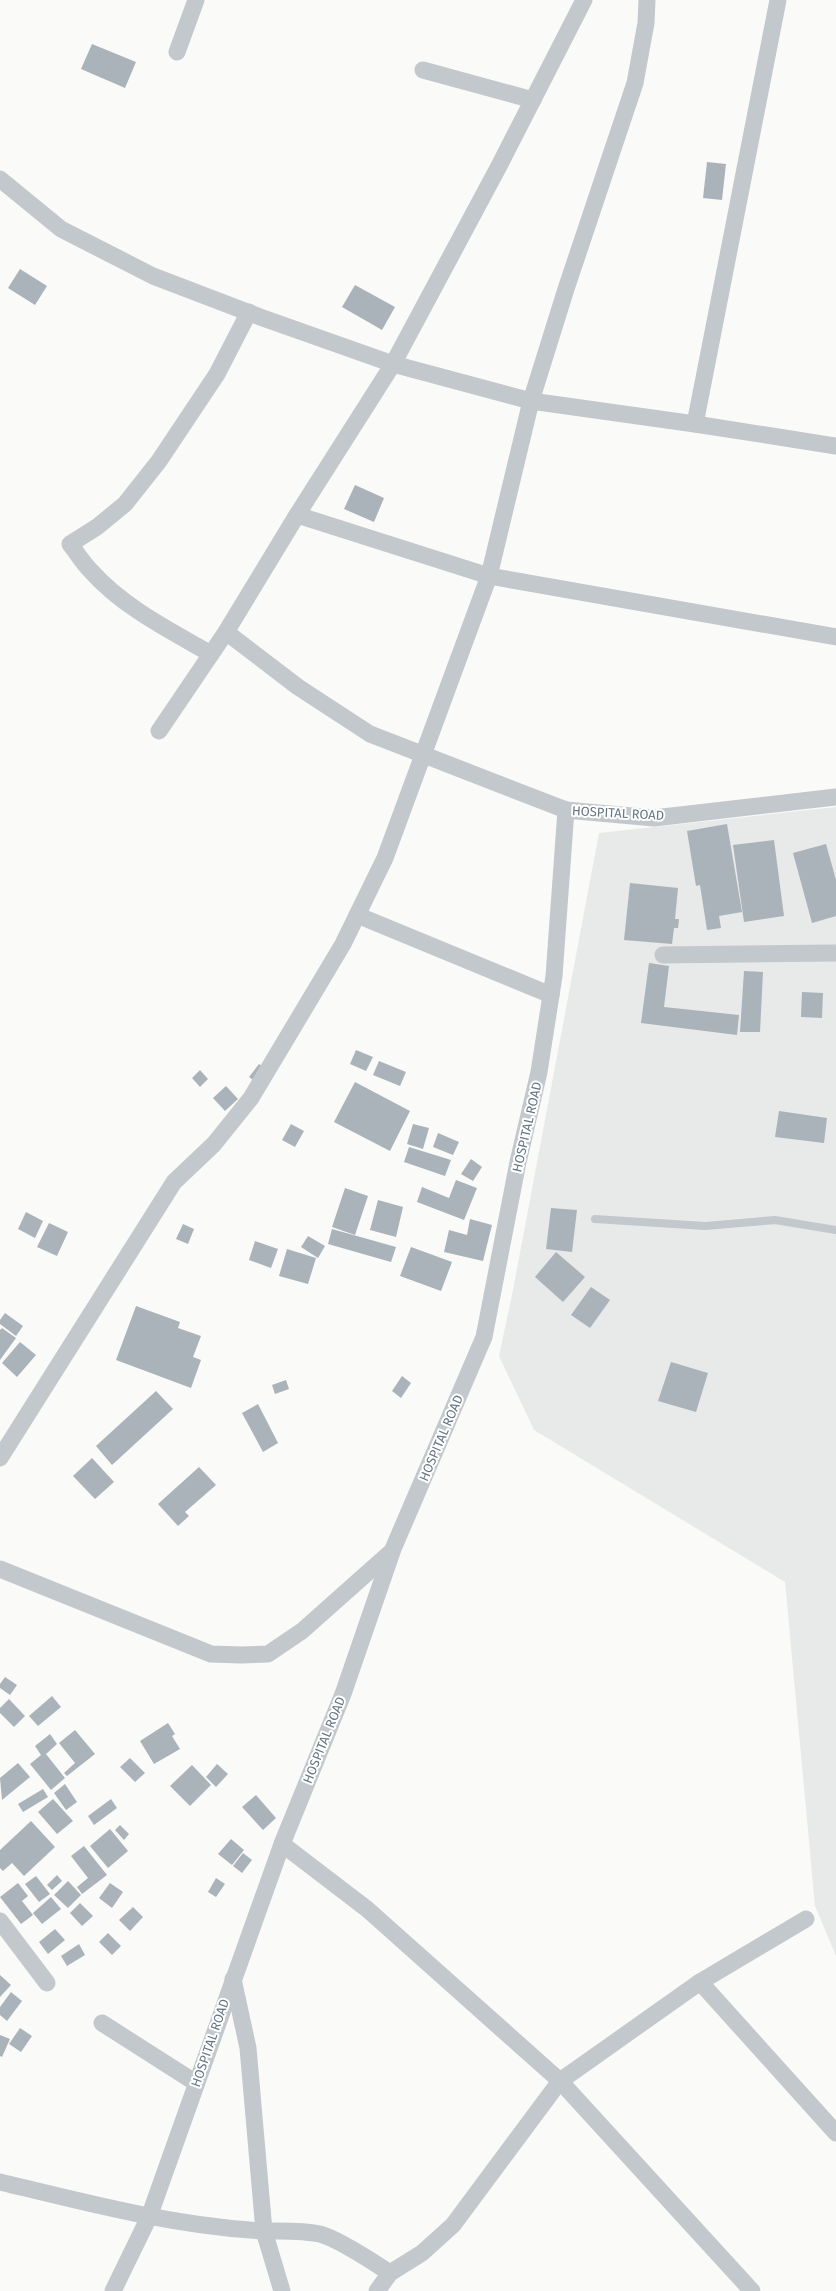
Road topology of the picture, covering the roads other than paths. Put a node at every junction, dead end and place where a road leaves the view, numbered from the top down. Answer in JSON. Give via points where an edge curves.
{"nodes":[{"id":1,"x":196,"y":0,"type":"edge"},
{"id":2,"x":584,"y":0,"type":"edge"},
{"id":3,"x":647,"y":0,"type":"edge"},
{"id":4,"x":778,"y":0,"type":"edge"},
{"id":5,"x":177,"y":52,"type":"dead end"},
{"id":6,"x":423,"y":70,"type":"dead end"},
{"id":7,"x":533,"y":100,"type":"junction"},
{"id":8,"x":0,"y":180,"type":"edge"},
{"id":9,"x":249,"y":312,"type":"junction"},
{"id":10,"x":393,"y":364,"type":"junction"},
{"id":11,"x":531,"y":401,"type":"junction"},
{"id":12,"x":695,"y":424,"type":"junction"},
{"id":13,"x":836,"y":446,"type":"edge"},
{"id":14,"x":297,"y":515,"type":"junction"},
{"id":15,"x":489,"y":576,"type":"junction"},
{"id":16,"x":226,"y":632,"type":"junction"},
{"id":17,"x":836,"y":636,"type":"edge"},
{"id":18,"x":211,"y":654,"type":"junction"},
{"id":19,"x":159,"y":731,"type":"dead end"},
{"id":20,"x":424,"y":755,"type":"junction"},
{"id":21,"x":836,"y":797,"type":"edge"},
{"id":22,"x":566,"y":810,"type":"junction"},
{"id":23,"x":357,"y":915,"type":"junction"},
{"id":24,"x":836,"y":953,"type":"edge"},
{"id":25,"x":663,"y":955,"type":"dead end"},
{"id":26,"x":551,"y":995,"type":"junction"},
{"id":27,"x":596,"y":1219,"type":"dead end"},
{"id":28,"x":836,"y":1230,"type":"edge"},
{"id":29,"x":0,"y":1458,"type":"edge"},
{"id":30,"x":394,"y":1549,"type":"junction"},
{"id":31,"x":0,"y":1569,"type":"edge"},
{"id":32,"x":282,"y":1844,"type":"junction"},
{"id":33,"x":806,"y":1919,"type":"dead end"},
{"id":34,"x":0,"y":1920,"type":"edge"},
{"id":35,"x":233,"y":1980,"type":"junction"},
{"id":36,"x":700,"y":1982,"type":"junction"},
{"id":37,"x":47,"y":1983,"type":"dead end"},
{"id":38,"x":102,"y":2023,"type":"dead end"},
{"id":39,"x":560,"y":2081,"type":"junction"},
{"id":40,"x":196,"y":2083,"type":"junction"},
{"id":41,"x":836,"y":2133,"type":"edge"},
{"id":42,"x":0,"y":2182,"type":"edge"},
{"id":43,"x":149,"y":2217,"type":"junction"},
{"id":44,"x":264,"y":2231,"type":"junction"},
{"id":45,"x":390,"y":2273,"type":"junction"},
{"id":46,"x":113,"y":2291,"type":"edge"},
{"id":47,"x":282,"y":2291,"type":"edge"},
{"id":48,"x":377,"y":2291,"type":"edge"},
{"id":49,"x":752,"y":2291,"type":"edge"}],
"edges":[{"from":1,"to":5,"type":"street"},
{"from":2,"to":7,"type":"street"},
{"from":3,"to":11,"type":"street","via":[[646,23],[635,83]]},
{"from":4,"to":12,"type":"street"},
{"from":6,"to":7,"type":"street"},
{"from":7,"to":10,"type":"street"},
{"from":8,"to":9,"type":"street","via":[[61,229],[154,276]]},
{"from":9,"to":10,"type":"street"},
{"from":9,"to":18,"type":"street","via":[[216,374],[159,461],[125,504],[97,528],[70,544],[91,571],[122,600]]},
{"from":10,"to":11,"type":"street"},
{"from":10,"to":14,"type":"street"},
{"from":11,"to":12,"type":"street"},
{"from":11,"to":15,"type":"street"},
{"from":12,"to":13,"type":"street"},
{"from":14,"to":15,"type":"street"},
{"from":14,"to":16,"type":"street"},
{"from":15,"to":17,"type":"street"},
{"from":15,"to":20,"type":"street"},
{"from":16,"to":18,"type":"street"},
{"from":16,"to":20,"type":"street","via":[[298,687],[370,734]]},
{"from":18,"to":19,"type":"street"},
{"from":20,"to":22,"type":"street"},
{"from":20,"to":23,"type":"street","via":[[385,858]]},
{"from":21,"to":22,"type":"street","name":"HOSPITAL ROAD","via":[[654,818]]},
{"from":22,"to":26,"type":"street","name":"HOSPITAL ROAD"},
{"from":23,"to":26,"type":"street"},
{"from":23,"to":29,"type":"street","via":[[339,951],[251,1098],[214,1144],[174,1182]]},
{"from":24,"to":25,"type":"street"},
{"from":26,"to":30,"type":"street","name":"HOSPITAL ROAD","via":[[539,1072],[518,1162],[484,1337]]},
{"from":27,"to":28,"type":"lane","via":[[705,1226],[775,1220]]},
{"from":30,"to":31,"type":"street","via":[[302,1631],[268,1654],[211,1654]]},
{"from":30,"to":32,"type":"street","name":"HOSPITAL ROAD","via":[[343,1694]]},
{"from":32,"to":35,"type":"street","name":"HOSPITAL ROAD"},
{"from":32,"to":39,"type":"street","via":[[367,1909]]},
{"from":33,"to":36,"type":"street"},
{"from":34,"to":37,"type":"street"},
{"from":35,"to":40,"type":"street","name":"HOSPITAL ROAD"},
{"from":35,"to":44,"type":"street","via":[[248,2048]]},
{"from":36,"to":39,"type":"street"},
{"from":36,"to":41,"type":"street"},
{"from":38,"to":40,"type":"street"},
{"from":39,"to":45,"type":"street","via":[[453,2225],[422,2254]]},
{"from":39,"to":49,"type":"street"},
{"from":40,"to":43,"type":"street","name":"HOSPITAL ROAD"},
{"from":42,"to":43,"type":"street"},
{"from":43,"to":44,"type":"street","via":[[235,2230]]},
{"from":43,"to":46,"type":"street","name":"HOSPITAL ROAD"},
{"from":44,"to":45,"type":"street","via":[[294,2230],[321,2235]]},
{"from":44,"to":47,"type":"street"},
{"from":45,"to":48,"type":"street"}]}
